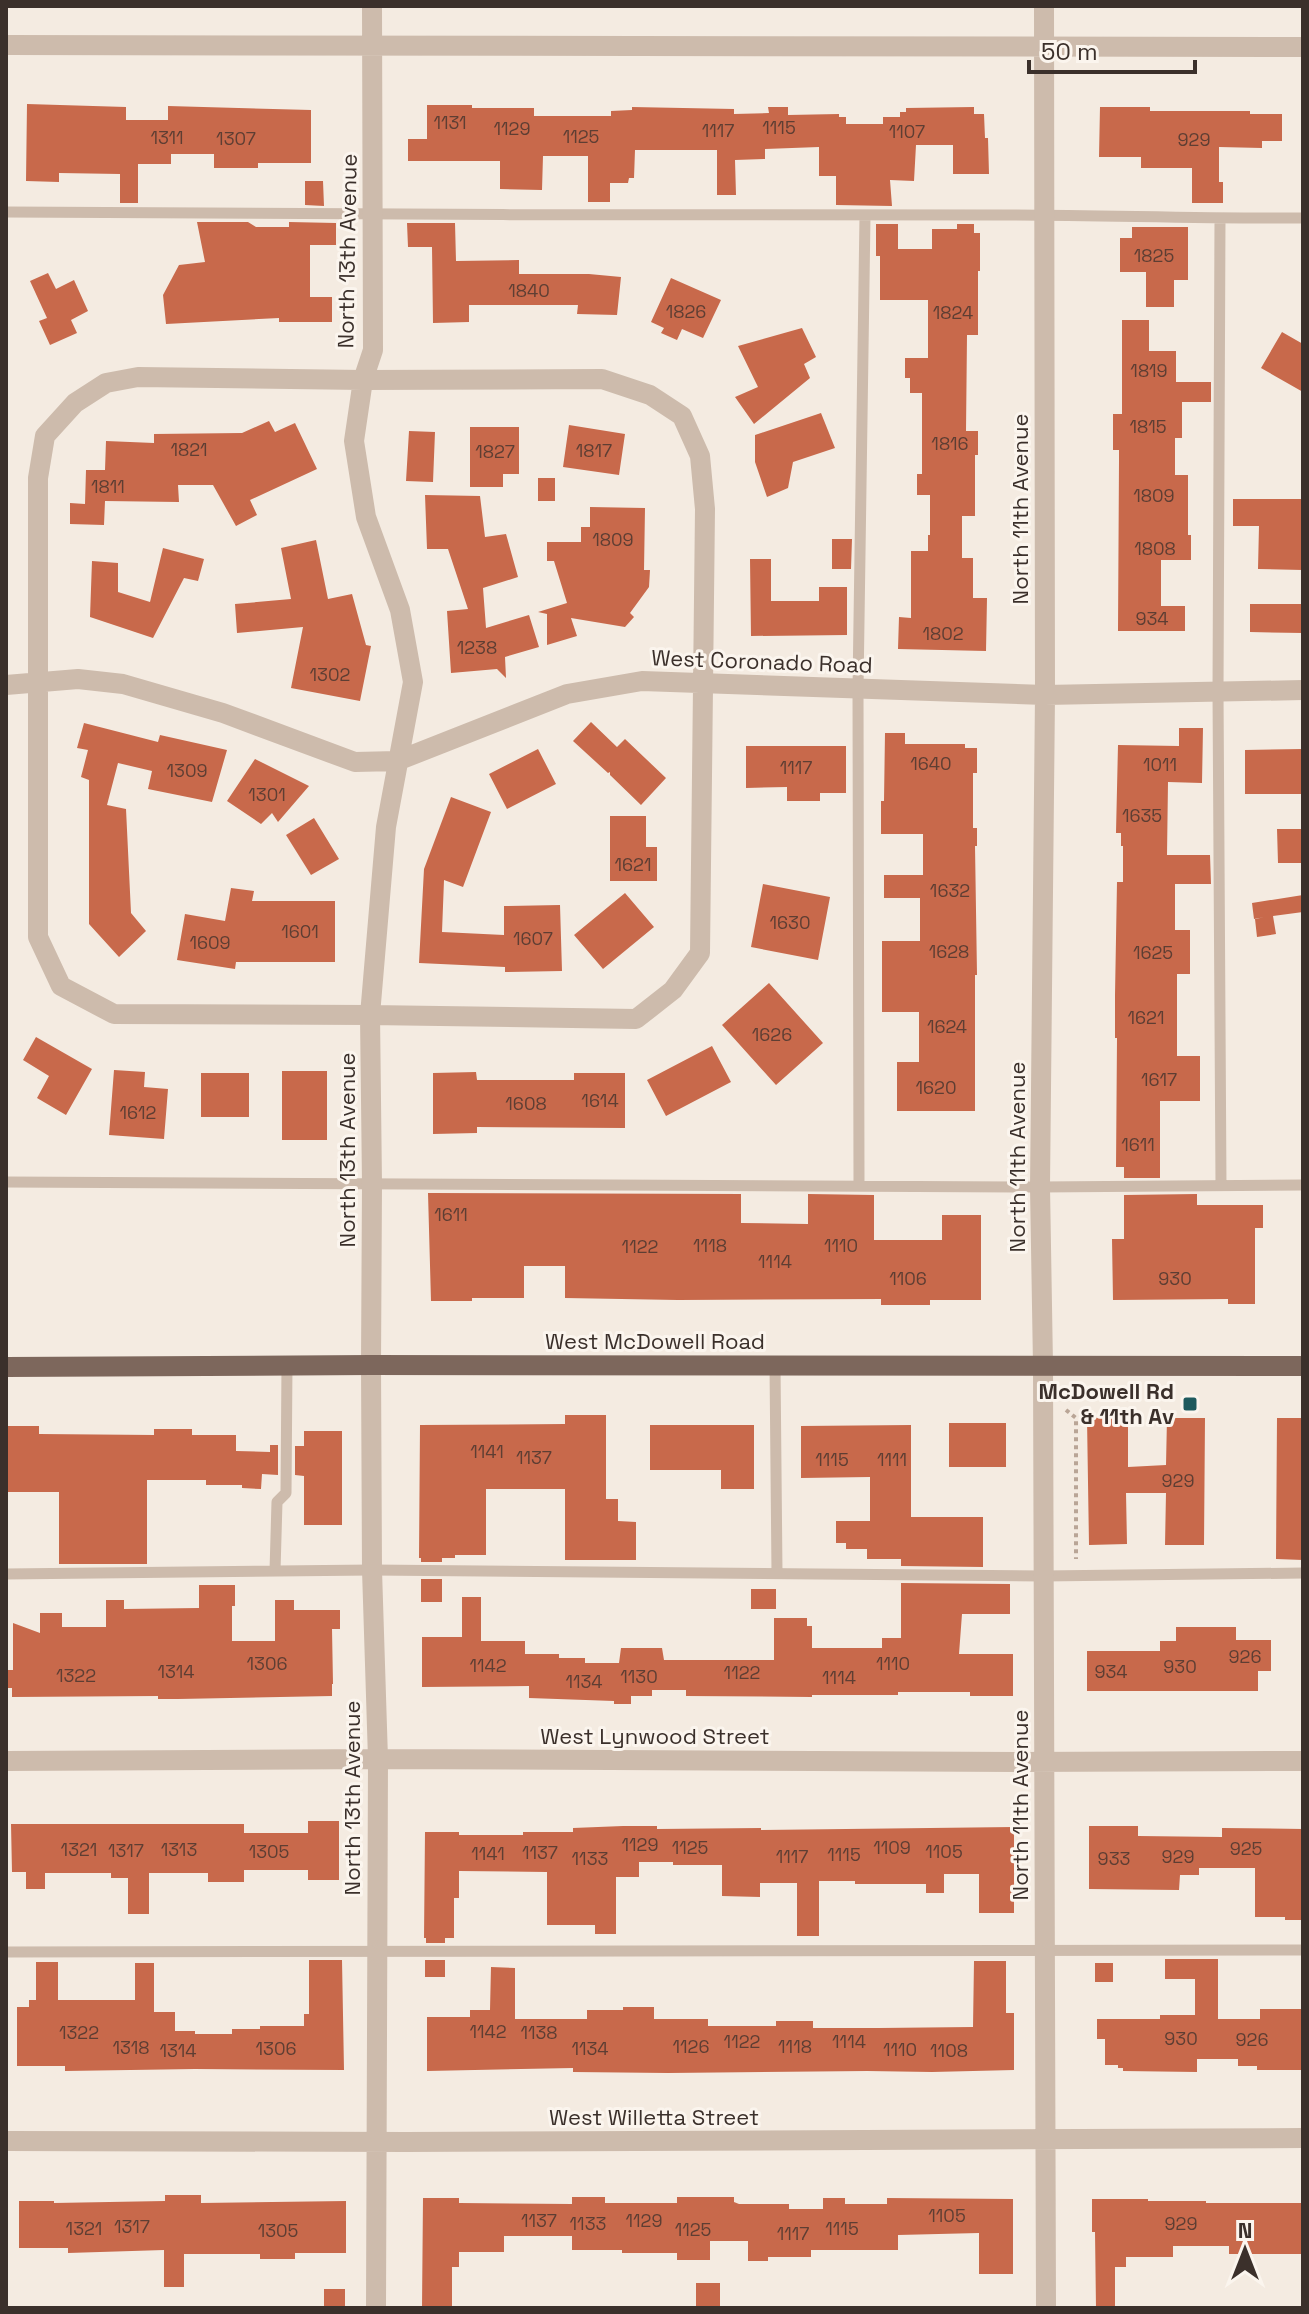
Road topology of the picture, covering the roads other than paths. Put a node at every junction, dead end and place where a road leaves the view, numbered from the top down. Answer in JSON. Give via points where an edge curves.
{"nodes":[{"id":1,"x":372,"y":6,"type":"edge"},
{"id":2,"x":1044,"y":6,"type":"edge"},
{"id":3,"x":372,"y":44,"type":"junction"},
{"id":4,"x":6,"y":45,"type":"edge"},
{"id":5,"x":1045,"y":46,"type":"junction"},
{"id":6,"x":1303,"y":47,"type":"edge"},
{"id":7,"x":6,"y":212,"type":"edge"},
{"id":8,"x":372,"y":215,"type":"junction"},
{"id":9,"x":865,"y":216,"type":"junction"},
{"id":10,"x":1043,"y":216,"type":"junction"},
{"id":11,"x":1303,"y":218,"type":"edge"},
{"id":12,"x":1220,"y":219,"type":"junction"},
{"id":13,"x":363,"y":380,"type":"junction"},
{"id":14,"x":36,"y":682,"type":"junction"},
{"id":15,"x":703,"y":683,"type":"junction"},
{"id":16,"x":6,"y":685,"type":"edge"},
{"id":17,"x":858,"y":688,"type":"junction"},
{"id":18,"x":1303,"y":690,"type":"edge"},
{"id":19,"x":1218,"y":692,"type":"junction"},
{"id":20,"x":1045,"y":695,"type":"junction"},
{"id":21,"x":397,"y":761,"type":"junction"},
{"id":22,"x":370,"y":1015,"type":"junction"},
{"id":23,"x":6,"y":1182,"type":"edge"},
{"id":24,"x":372,"y":1184,"type":"junction"},
{"id":25,"x":1221,"y":1185,"type":"junction"},
{"id":26,"x":1303,"y":1185,"type":"edge"},
{"id":27,"x":859,"y":1186,"type":"junction"},
{"id":28,"x":1040,"y":1187,"type":"junction"},
{"id":29,"x":287,"y":1365,"type":"junction"},
{"id":30,"x":371,"y":1365,"type":"junction"},
{"id":31,"x":775,"y":1365,"type":"junction"},
{"id":32,"x":1043,"y":1365,"type":"junction"},
{"id":33,"x":1303,"y":1366,"type":"edge"},
{"id":34,"x":6,"y":1367,"type":"edge"},
{"id":35,"x":372,"y":1570,"type":"junction"},
{"id":36,"x":275,"y":1571,"type":"junction"},
{"id":37,"x":777,"y":1573,"type":"junction"},
{"id":38,"x":1303,"y":1573,"type":"edge"},
{"id":39,"x":6,"y":1574,"type":"edge"},
{"id":40,"x":1043,"y":1576,"type":"junction"},
{"id":41,"x":378,"y":1759,"type":"junction"},
{"id":42,"x":6,"y":1761,"type":"edge"},
{"id":43,"x":1303,"y":1761,"type":"edge"},
{"id":44,"x":1045,"y":1762,"type":"junction"},
{"id":45,"x":1303,"y":1950,"type":"edge"},
{"id":46,"x":377,"y":1951,"type":"junction"},
{"id":47,"x":1045,"y":1951,"type":"junction"},
{"id":48,"x":6,"y":1952,"type":"edge"},
{"id":49,"x":1303,"y":2138,"type":"edge"},
{"id":50,"x":1046,"y":2140,"type":"junction"},
{"id":51,"x":6,"y":2141,"type":"edge"},
{"id":52,"x":376,"y":2142,"type":"junction"},
{"id":53,"x":376,"y":2308,"type":"edge"},
{"id":54,"x":1046,"y":2308,"type":"edge"}],
"edges":[{"from":1,"to":3,"type":"street","name":"North 13th Avenue"},
{"from":2,"to":5,"type":"street","name":"North 11th Avenue"},
{"from":3,"to":4,"type":"street"},
{"from":3,"to":5,"type":"street"},
{"from":3,"to":8,"type":"street","name":"North 13th Avenue"},
{"from":5,"to":6,"type":"street"},
{"from":5,"to":10,"type":"street","name":"North 11th Avenue"},
{"from":7,"to":8,"type":"lane"},
{"from":8,"to":9,"type":"lane"},
{"from":8,"to":13,"type":"street","name":"North 13th Avenue","via":[[373,350]]},
{"from":9,"to":10,"type":"lane"},
{"from":9,"to":17,"type":"lane"},
{"from":10,"to":12,"type":"lane"},
{"from":10,"to":20,"type":"street","name":"North 11th Avenue"},
{"from":11,"to":12,"type":"lane"},
{"from":12,"to":19,"type":"lane"},
{"from":13,"to":14,"type":"street","via":[[138,377],[106,383],[75,403],[45,436],[38,478]]},
{"from":13,"to":15,"type":"street","via":[[602,379],[650,395],[682,416],[700,456],[705,509]]},
{"from":13,"to":21,"type":"street","name":"North 13th Avenue","via":[[354,441],[366,517],[400,610],[413,682]]},
{"from":14,"to":16,"type":"street","name":"West Coronado Road"},
{"from":14,"to":21,"type":"street","name":"West Coronado Road","via":[[123,684],[223,713],[355,762]]},
{"from":14,"to":22,"type":"street","via":[[38,937],[61,986],[114,1014]]},
{"from":15,"to":17,"type":"street","name":"West Coronado Road"},
{"from":15,"to":21,"type":"street","name":"West Coronado Road","via":[[642,681],[567,694]]},
{"from":15,"to":22,"type":"street","via":[[700,953],[673,990],[636,1019]]},
{"from":17,"to":20,"type":"street","name":"West Coronado Road"},
{"from":17,"to":27,"type":"lane"},
{"from":18,"to":19,"type":"street","name":"West Coronado Road"},
{"from":19,"to":20,"type":"street","name":"West Coronado Road"},
{"from":19,"to":25,"type":"lane"},
{"from":20,"to":28,"type":"street","name":"North 11th Avenue"},
{"from":21,"to":22,"type":"street","name":"North 13th Avenue"},
{"from":22,"to":24,"type":"street","name":"North 13th Avenue"},
{"from":23,"to":24,"type":"lane"},
{"from":24,"to":27,"type":"lane"},
{"from":24,"to":30,"type":"street","name":"North 13th Avenue"},
{"from":25,"to":26,"type":"lane"},
{"from":25,"to":28,"type":"lane"},
{"from":27,"to":28,"type":"lane"},
{"from":28,"to":32,"type":"street","name":"North 11th Avenue"},
{"from":29,"to":30,"type":"main road","name":"West McDowell Road"},
{"from":29,"to":34,"type":"main road","name":"West McDowell Road"},
{"from":29,"to":36,"type":"lane","via":[[286,1493],[277,1502]]},
{"from":30,"to":31,"type":"main road","name":"West McDowell Road"},
{"from":30,"to":35,"type":"street","name":"North 13th Avenue"},
{"from":31,"to":32,"type":"main road","name":"West McDowell Road"},
{"from":31,"to":37,"type":"lane"},
{"from":32,"to":33,"type":"main road","name":"West McDowell Road"},
{"from":32,"to":40,"type":"street","name":"North 11th Avenue"},
{"from":35,"to":36,"type":"lane"},
{"from":35,"to":37,"type":"lane"},
{"from":35,"to":41,"type":"street","name":"North 13th Avenue"},
{"from":36,"to":39,"type":"lane"},
{"from":37,"to":40,"type":"lane"},
{"from":38,"to":40,"type":"lane"},
{"from":40,"to":44,"type":"street","name":"North 11th Avenue"},
{"from":41,"to":42,"type":"street","name":"West Lynwood Street"},
{"from":41,"to":44,"type":"street","name":"West Lynwood Street"},
{"from":41,"to":46,"type":"street","name":"North 13th Avenue"},
{"from":43,"to":44,"type":"street","name":"West Lynwood Street"},
{"from":44,"to":47,"type":"street","name":"North 11th Avenue"},
{"from":45,"to":47,"type":"lane"},
{"from":46,"to":47,"type":"lane"},
{"from":46,"to":48,"type":"lane"},
{"from":46,"to":52,"type":"street","name":"North 13th Avenue"},
{"from":47,"to":50,"type":"street","name":"North 11th Avenue"},
{"from":49,"to":50,"type":"street","name":"West Willetta Street"},
{"from":50,"to":52,"type":"street","name":"West Willetta Street"},
{"from":50,"to":54,"type":"street","name":"North 11th Avenue"},
{"from":51,"to":52,"type":"street","name":"West Willetta Street"},
{"from":52,"to":53,"type":"street","name":"North 13th Avenue"}]}
